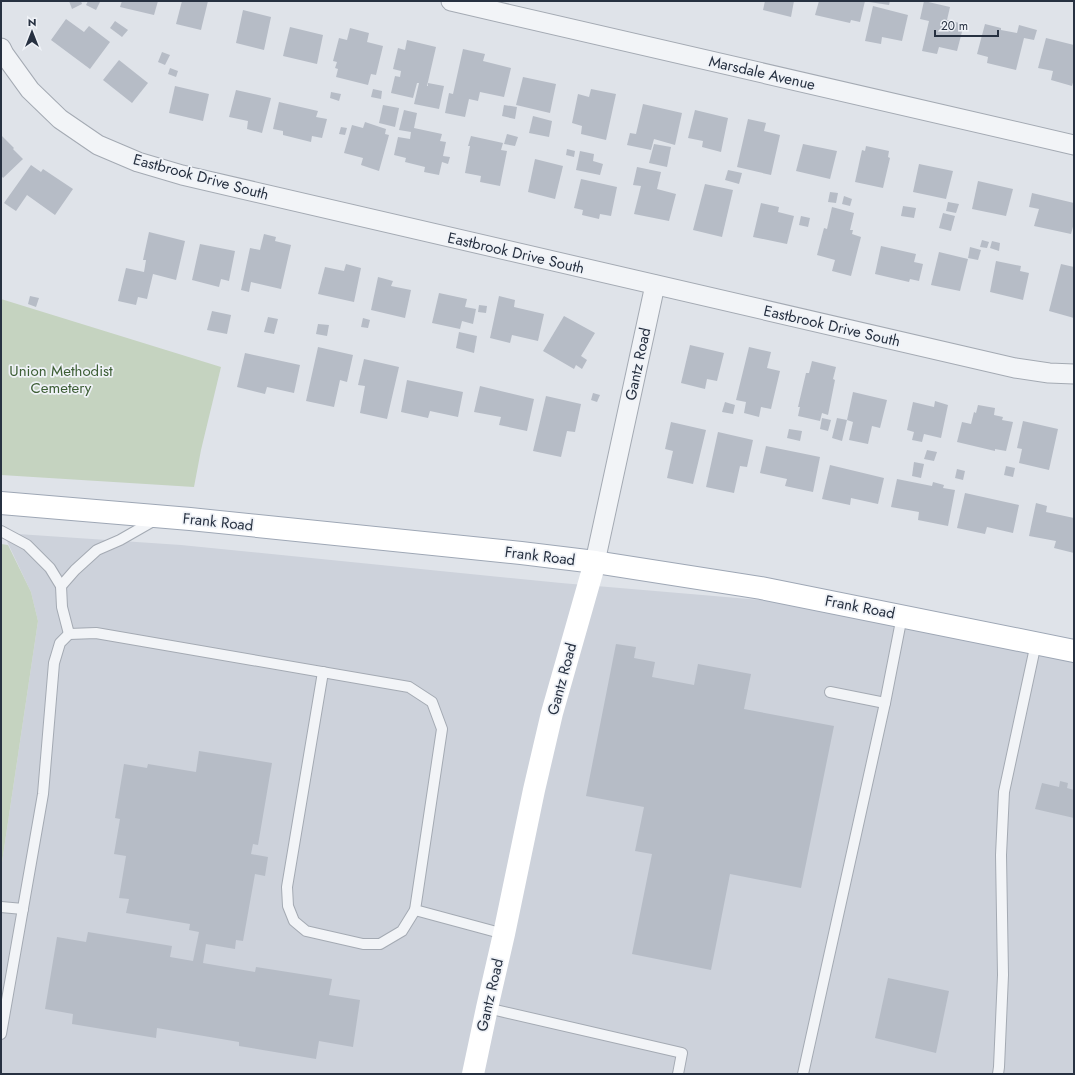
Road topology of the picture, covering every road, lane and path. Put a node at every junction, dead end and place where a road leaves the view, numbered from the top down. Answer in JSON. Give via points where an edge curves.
{"nodes":[{"id":1,"x":451,"y":1,"type":"edge"},
{"id":2,"x":1,"y":48,"type":"edge"},
{"id":3,"x":1074,"y":145,"type":"edge"},
{"id":4,"x":655,"y":286,"type":"junction"},
{"id":5,"x":1074,"y":374,"type":"edge"},
{"id":6,"x":1,"y":503,"type":"edge"},
{"id":7,"x":161,"y":517,"type":"junction"},
{"id":8,"x":1,"y":531,"type":"edge"},
{"id":9,"x":595,"y":562,"type":"junction"},
{"id":10,"x":61,"y":586,"type":"junction"},
{"id":11,"x":902,"y":616,"type":"junction"},
{"id":12,"x":69,"y":634,"type":"junction"},
{"id":13,"x":1036,"y":643,"type":"junction"},
{"id":14,"x":1074,"y":651,"type":"edge"},
{"id":15,"x":323,"y":672,"type":"junction"},
{"id":16,"x":830,"y":692,"type":"dead end"},
{"id":17,"x":885,"y":703,"type":"junction"},
{"id":18,"x":1,"y":907,"type":"edge"},
{"id":19,"x":23,"y":909,"type":"junction"},
{"id":20,"x":415,"y":910,"type":"junction"},
{"id":21,"x":504,"y":934,"type":"junction"},
{"id":22,"x":487,"y":1008,"type":"junction"},
{"id":23,"x":1,"y":1034,"type":"edge"},
{"id":24,"x":473,"y":1074,"type":"edge"},
{"id":25,"x":678,"y":1074,"type":"edge"},
{"id":26,"x":803,"y":1074,"type":"edge"},
{"id":27,"x":998,"y":1074,"type":"edge"}],
"edges":[{"from":1,"to":3,"type":"street","name":"Marsdale Avenue"},
{"from":2,"to":4,"type":"street","name":"Eastbrook Drive South","via":[[30,90],[60,119],[98,146],[138,162],[182,175]]},
{"from":4,"to":5,"type":"street","name":"Eastbrook Drive South","via":[[1015,368]]},
{"from":4,"to":9,"type":"street","name":"Gantz Road"},
{"from":6,"to":7,"type":"main road","name":"Frank Road"},
{"from":7,"to":9,"type":"main road","name":"Frank Road"},
{"from":7,"to":10,"type":"lane","via":[[97,550]]},
{"from":8,"to":10,"type":"lane","via":[[27,545],[50,568]]},
{"from":9,"to":11,"type":"main road","name":"Frank Road","via":[[761,588]]},
{"from":9,"to":21,"type":"main road","name":"Gantz Road","via":[[552,713]]},
{"from":10,"to":12,"type":"lane","via":[[62,607]]},
{"from":11,"to":13,"type":"main road","name":"Frank Road"},
{"from":11,"to":17,"type":"lane"},
{"from":12,"to":15,"type":"lane","via":[[96,633]]},
{"from":12,"to":19,"type":"lane","via":[[60,643],[54,663],[43,794]]},
{"from":13,"to":14,"type":"main road","name":"Frank Road"},
{"from":13,"to":27,"type":"lane","via":[[1004,792],[1001,855],[1003,975]]},
{"from":15,"to":20,"type":"lane","via":[[409,687],[432,702],[442,729]]},
{"from":15,"to":20,"type":"lane","via":[[287,888],[288,906],[294,921],[306,931],[362,944],[380,944],[402,931]]},
{"from":16,"to":17,"type":"lane"},
{"from":17,"to":26,"type":"lane"},
{"from":18,"to":19,"type":"lane"},
{"from":19,"to":23,"type":"lane"},
{"from":20,"to":21,"type":"lane"},
{"from":21,"to":22,"type":"main road","name":"Gantz Road"},
{"from":22,"to":24,"type":"main road","name":"Gantz Road"},
{"from":22,"to":25,"type":"lane","via":[[682,1053]]}]}
